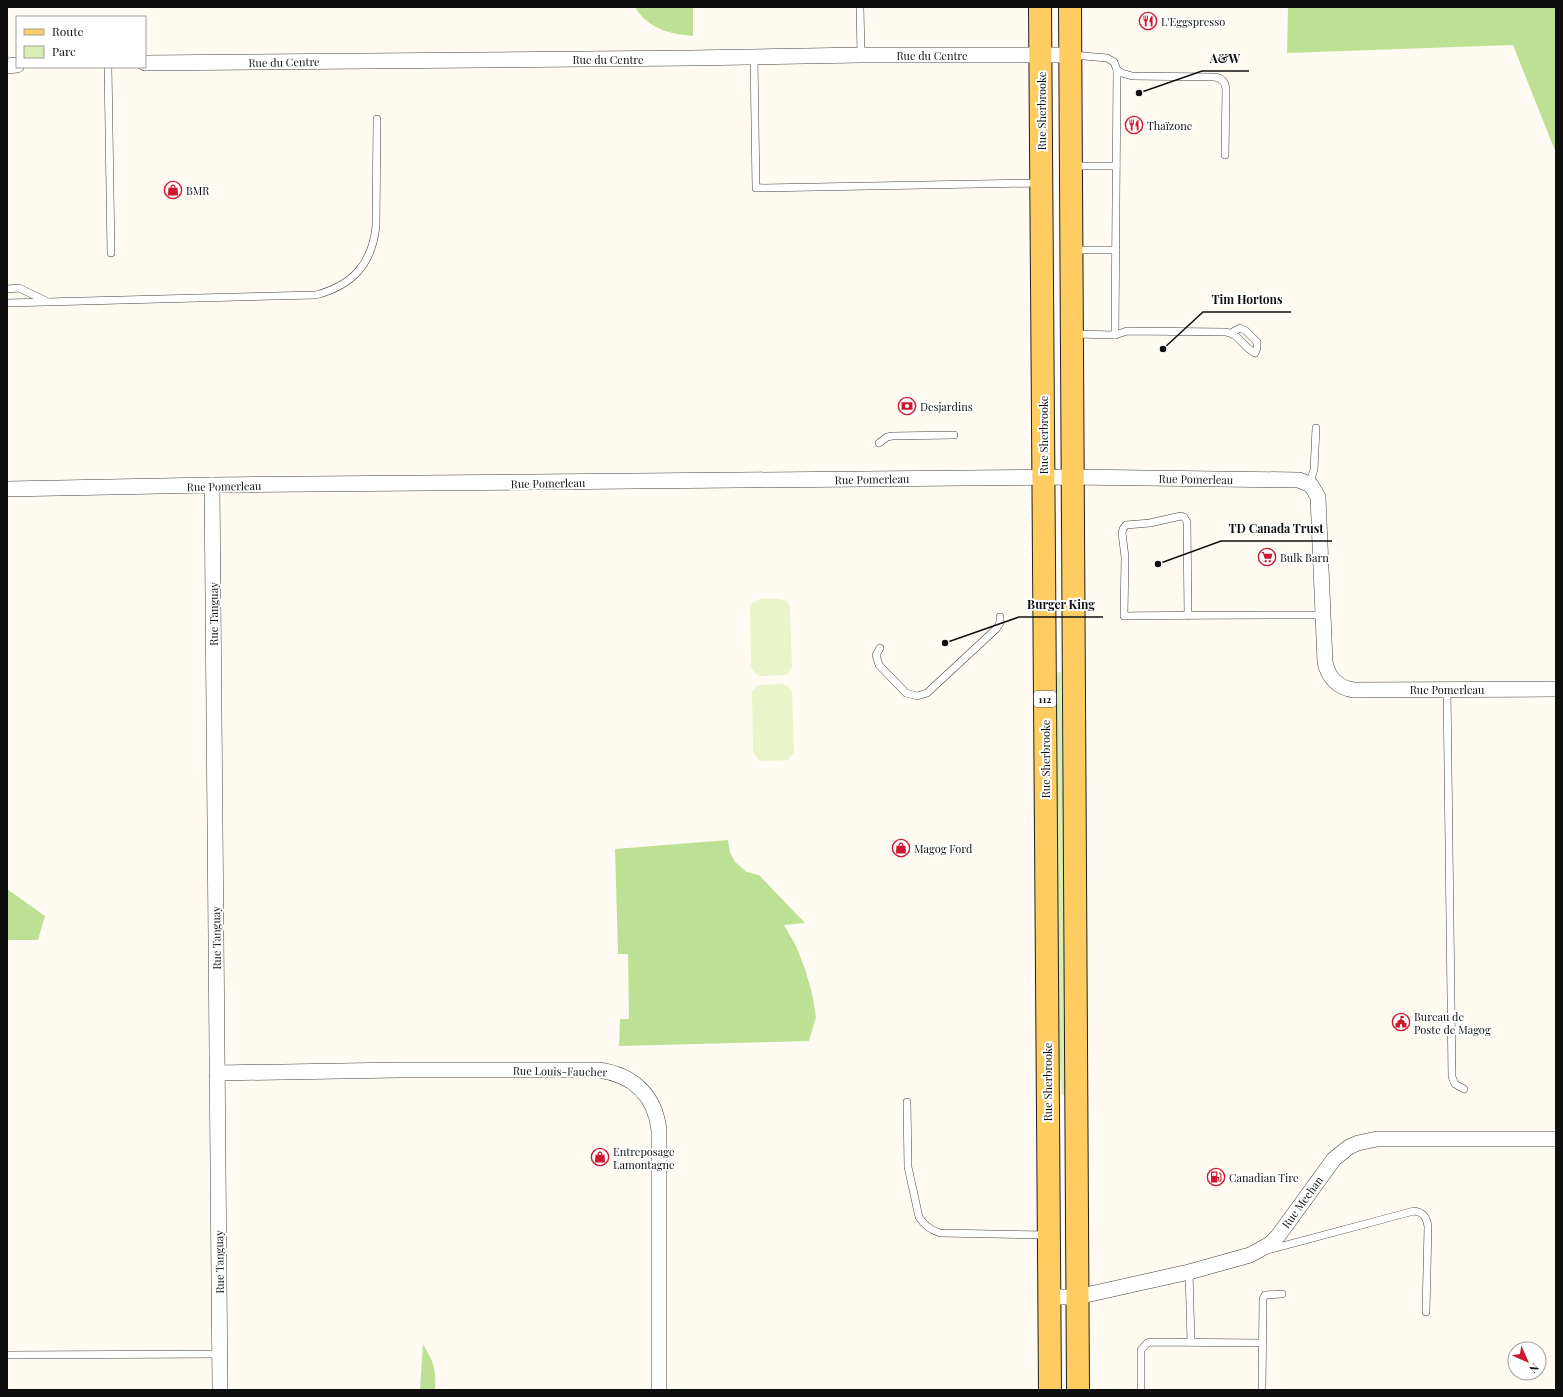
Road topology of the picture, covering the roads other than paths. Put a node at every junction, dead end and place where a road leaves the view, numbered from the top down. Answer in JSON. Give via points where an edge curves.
{"nodes":[{"id":1,"x":860,"y":7,"type":"edge"},
{"id":2,"x":1040,"y":7,"type":"edge"},
{"id":3,"x":1070,"y":7,"type":"edge"},
{"id":4,"x":861,"y":55,"type":"junction"},
{"id":5,"x":1041,"y":55,"type":"junction"},
{"id":6,"x":1070,"y":55,"type":"junction"},
{"id":7,"x":754,"y":57,"type":"junction"},
{"id":8,"x":146,"y":63,"type":"edge"},
{"id":9,"x":108,"y":68,"type":"edge"},
{"id":10,"x":1117,"y":70,"type":"junction"},
{"id":11,"x":376,"y":120,"type":"dead end"},
{"id":12,"x":1225,"y":155,"type":"dead end"},
{"id":13,"x":1071,"y":166,"type":"junction"},
{"id":14,"x":1116,"y":166,"type":"junction"},
{"id":15,"x":1041,"y":183,"type":"junction"},
{"id":16,"x":1072,"y":250,"type":"junction"},
{"id":17,"x":1116,"y":250,"type":"junction"},
{"id":18,"x":111,"y":253,"type":"dead end"},
{"id":19,"x":7,"y":289,"type":"edge"},
{"id":20,"x":48,"y":302,"type":"junction"},
{"id":21,"x":7,"y":303,"type":"edge"},
{"id":22,"x":1231,"y":333,"type":"junction"},
{"id":23,"x":1072,"y":334,"type":"junction"},
{"id":24,"x":1115,"y":335,"type":"junction"},
{"id":25,"x":1316,"y":428,"type":"dead end"},
{"id":26,"x":954,"y":435,"type":"dead end"},
{"id":27,"x":879,"y":443,"type":"dead end"},
{"id":28,"x":1043,"y":477,"type":"junction"},
{"id":29,"x":1072,"y":477,"type":"junction"},
{"id":30,"x":1309,"y":484,"type":"junction"},
{"id":31,"x":212,"y":485,"type":"junction"},
{"id":32,"x":7,"y":489,"type":"edge"},
{"id":33,"x":1322,"y":615,"type":"junction"},
{"id":34,"x":1188,"y":616,"type":"junction"},
{"id":35,"x":1000,"y":617,"type":"dead end"},
{"id":36,"x":880,"y":648,"type":"dead end"},
{"id":37,"x":1556,"y":688,"type":"edge"},
{"id":38,"x":1447,"y":689,"type":"junction"},
{"id":39,"x":217,"y":1073,"type":"junction"},
{"id":40,"x":1464,"y":1089,"type":"dead end"},
{"id":41,"x":907,"y":1102,"type":"dead end"},
{"id":42,"x":1556,"y":1139,"type":"edge"},
{"id":43,"x":1049,"y":1235,"type":"junction"},
{"id":44,"x":1250,"y":1255,"type":"junction"},
{"id":45,"x":1189,"y":1272,"type":"junction"},
{"id":46,"x":1282,"y":1294,"type":"dead end"},
{"id":47,"x":1050,"y":1297,"type":"junction"},
{"id":48,"x":1077,"y":1297,"type":"junction"},
{"id":49,"x":1426,"y":1312,"type":"dead end"},
{"id":50,"x":1191,"y":1342,"type":"junction"},
{"id":51,"x":1262,"y":1343,"type":"junction"},
{"id":52,"x":220,"y":1354,"type":"junction"},
{"id":53,"x":7,"y":1355,"type":"edge"},
{"id":54,"x":220,"y":1390,"type":"edge"},
{"id":55,"x":658,"y":1390,"type":"edge"},
{"id":56,"x":1050,"y":1390,"type":"edge"},
{"id":57,"x":1078,"y":1390,"type":"edge"},
{"id":58,"x":1141,"y":1390,"type":"edge"},
{"id":59,"x":1262,"y":1390,"type":"edge"}],
"edges":[{"from":1,"to":4,"type":"lane"},
{"from":2,"to":5,"type":"main road","name":"Rue Sherbrooke","number":"112"},
{"from":3,"to":6,"type":"main road"},
{"from":4,"to":5,"type":"street","name":"Rue du Centre"},
{"from":4,"to":7,"type":"street","name":"Rue du Centre"},
{"from":5,"to":6,"type":"street","name":"Rue du Centre"},
{"from":5,"to":15,"type":"main road","name":"Rue Sherbrooke","number":"112"},
{"from":6,"to":10,"type":"lane","via":[[1107,58],[1114,62]]},
{"from":6,"to":13,"type":"main road"},
{"from":7,"to":8,"type":"street","name":"Rue du Centre"},
{"from":7,"to":15,"type":"lane","via":[[756,188]]},
{"from":9,"to":18,"type":"lane"},
{"from":10,"to":12,"type":"lane","via":[[1132,76],[1213,77],[1223,81],[1226,89]]},
{"from":10,"to":14,"type":"lane"},
{"from":11,"to":20,"type":"lane","via":[[374,240],[363,266],[342,285],[316,295]]},
{"from":13,"to":14,"type":"lane"},
{"from":13,"to":16,"type":"main road"},
{"from":14,"to":17,"type":"lane"},
{"from":15,"to":28,"type":"main road","name":"Rue Sherbrooke","number":"112"},
{"from":16,"to":17,"type":"lane"},
{"from":16,"to":23,"type":"main road"},
{"from":17,"to":24,"type":"lane"},
{"from":19,"to":20,"type":"lane","via":[[19,288]]},
{"from":20,"to":21,"type":"lane"},
{"from":22,"to":22,"type":"lane","via":[[1249,350],[1256,353],[1257,342],[1246,330],[1240,328]]},
{"from":22,"to":24,"type":"lane","via":[[1127,331]]},
{"from":23,"to":24,"type":"lane"},
{"from":23,"to":29,"type":"main road"},
{"from":25,"to":30,"type":"lane","via":[[1314,470]]},
{"from":26,"to":27,"type":"lane","via":[[892,436]]},
{"from":28,"to":29,"type":"street","name":"Rue Pomerleau"},
{"from":28,"to":31,"type":"street","name":"Rue Pomerleau"},
{"from":28,"to":43,"type":"main road","name":"Rue Sherbrooke","number":"112"},
{"from":29,"to":30,"type":"street","name":"Rue Pomerleau","via":[[1299,480]]},
{"from":29,"to":48,"type":"main road"},
{"from":30,"to":33,"type":"street","name":"Rue Pomerleau","via":[[1318,497]]},
{"from":31,"to":32,"type":"street","name":"Rue Pomerleau"},
{"from":31,"to":39,"type":"street","name":"Rue Tanguay"},
{"from":33,"to":34,"type":"lane"},
{"from":33,"to":38,"type":"street","name":"Rue Pomerleau","via":[[1325,664],[1330,676],[1339,685],[1354,690]]},
{"from":34,"to":34,"type":"lane","via":[[1124,616],[1123,529],[1126,525],[1184,517],[1187,522]]},
{"from":35,"to":36,"type":"lane","via":[[996,629],[927,692],[917,696],[906,693],[879,665],[876,655]]},
{"from":37,"to":38,"type":"street","name":"Rue Pomerleau"},
{"from":38,"to":40,"type":"lane","via":[[1452,1077],[1455,1084]]},
{"from":39,"to":52,"type":"street","name":"Rue Tanguay"},
{"from":39,"to":55,"type":"street","name":"Rue Louis-Faucher","via":[[598,1070],[622,1076],[632,1082],[641,1089],[652,1106],[659,1130]]},
{"from":41,"to":43,"type":"lane","via":[[908,1172],[919,1217],[927,1227],[940,1233]]},
{"from":42,"to":44,"type":"street","name":"Rue Meehan","via":[[1377,1139],[1358,1143],[1334,1159],[1278,1236],[1270,1244]]},
{"from":43,"to":47,"type":"main road","name":"Rue Sherbrooke","number":"112"},
{"from":44,"to":45,"type":"street","name":"Rue Meehan"},
{"from":44,"to":49,"type":"lane","via":[[1414,1211],[1420,1212],[1425,1215],[1427,1221]]},
{"from":45,"to":48,"type":"street","name":"Rue Meehan"},
{"from":45,"to":50,"type":"lane"},
{"from":46,"to":51,"type":"lane","via":[[1268,1294],[1263,1297]]},
{"from":47,"to":48,"type":"street","name":"Rue Meehan"},
{"from":47,"to":56,"type":"main road","name":"Rue Sherbrooke","number":"112"},
{"from":48,"to":57,"type":"main road"},
{"from":50,"to":51,"type":"lane"},
{"from":50,"to":58,"type":"lane","via":[[1151,1342],[1143,1346],[1140,1355]]},
{"from":51,"to":59,"type":"lane"},
{"from":52,"to":53,"type":"lane"},
{"from":52,"to":54,"type":"street","name":"Rue Tanguay"}]}
